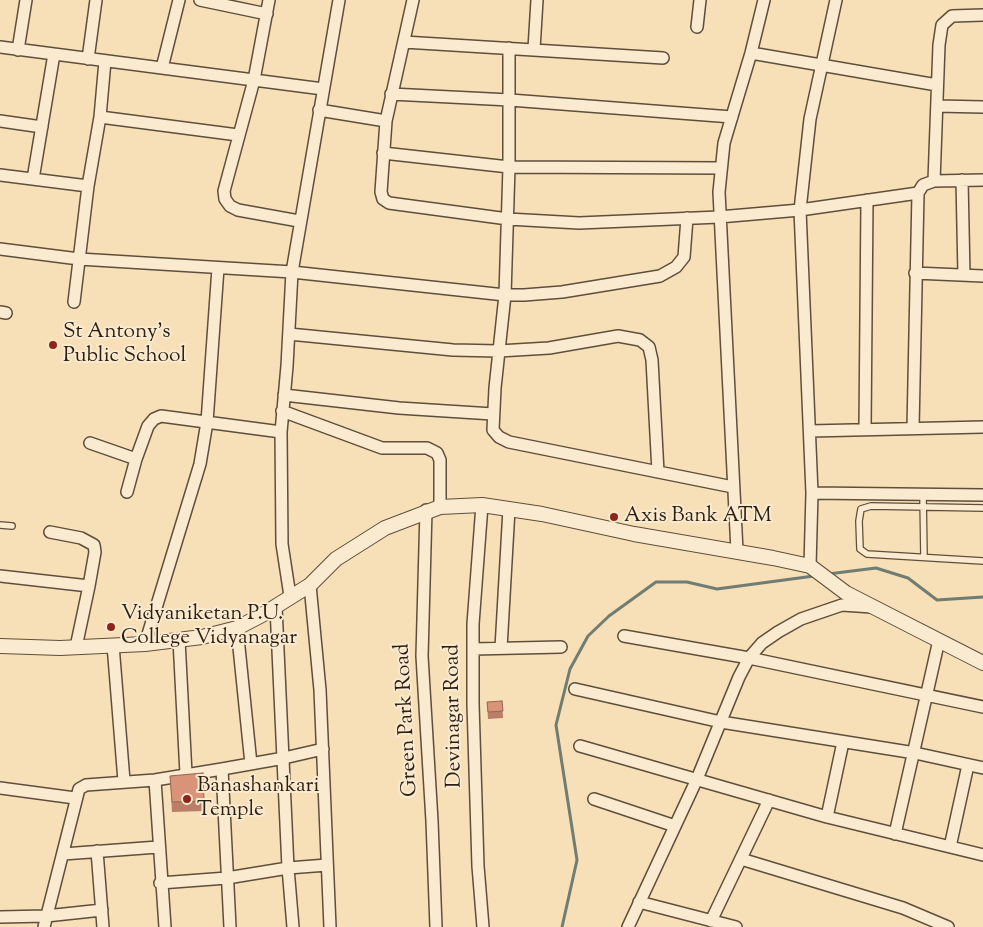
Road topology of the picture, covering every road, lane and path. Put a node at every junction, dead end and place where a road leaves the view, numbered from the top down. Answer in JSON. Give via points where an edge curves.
{"nodes":[{"id":1,"x":26,"y":0,"type":"edge"},
{"id":2,"x":96,"y":0,"type":"edge"},
{"id":3,"x":179,"y":0,"type":"edge"},
{"id":4,"x":200,"y":0,"type":"edge"},
{"id":5,"x":269,"y":0,"type":"edge"},
{"id":6,"x":339,"y":0,"type":"edge"},
{"id":7,"x":413,"y":0,"type":"edge"},
{"id":8,"x":537,"y":0,"type":"edge"},
{"id":9,"x":700,"y":0,"type":"edge"},
{"id":10,"x":764,"y":0,"type":"edge"},
{"id":11,"x":836,"y":0,"type":"edge"},
{"id":12,"x":267,"y":14,"type":"junction"},
{"id":13,"x":983,"y":15,"type":"edge"},
{"id":14,"x":697,"y":27,"type":"dead end"},
{"id":15,"x":404,"y":42,"type":"junction"},
{"id":16,"x":0,"y":47,"type":"edge"},
{"id":17,"x":509,"y":48,"type":"junction"},
{"id":18,"x":534,"y":49,"type":"junction"},
{"id":19,"x":18,"y":50,"type":"junction"},
{"id":20,"x":751,"y":53,"type":"junction"},
{"id":21,"x":54,"y":54,"type":"junction"},
{"id":22,"x":663,"y":58,"type":"dead end"},
{"id":23,"x":88,"y":59,"type":"junction"},
{"id":24,"x":105,"y":61,"type":"junction"},
{"id":25,"x":822,"y":64,"type":"junction"},
{"id":26,"x":162,"y":68,"type":"junction"},
{"id":27,"x":254,"y":80,"type":"junction"},
{"id":28,"x":937,"y":85,"type":"junction"},
{"id":29,"x":323,"y":89,"type":"junction"},
{"id":30,"x":391,"y":94,"type":"junction"},
{"id":31,"x":510,"y":100,"type":"junction"},
{"id":32,"x":936,"y":106,"type":"junction"},
{"id":33,"x":983,"y":106,"type":"edge"},
{"id":34,"x":318,"y":110,"type":"junction"},
{"id":35,"x":100,"y":117,"type":"junction"},
{"id":36,"x":732,"y":117,"type":"junction"},
{"id":37,"x":0,"y":121,"type":"edge"},
{"id":38,"x":386,"y":121,"type":"junction"},
{"id":39,"x":42,"y":127,"type":"junction"},
{"id":40,"x":238,"y":135,"type":"junction"},
{"id":41,"x":383,"y":153,"type":"junction"},
{"id":42,"x":509,"y":167,"type":"junction"},
{"id":43,"x":721,"y":168,"type":"junction"},
{"id":44,"x":0,"y":175,"type":"edge"},
{"id":45,"x":33,"y":179,"type":"junction"},
{"id":46,"x":962,"y":180,"type":"junction"},
{"id":47,"x":983,"y":180,"type":"edge"},
{"id":48,"x":934,"y":181,"type":"junction"},
{"id":49,"x":88,"y":186,"type":"junction"},
{"id":50,"x":918,"y":193,"type":"junction"},
{"id":51,"x":867,"y":200,"type":"junction"},
{"id":52,"x":800,"y":210,"type":"junction"},
{"id":53,"x":719,"y":217,"type":"junction"},
{"id":54,"x":687,"y":218,"type":"junction"},
{"id":55,"x":508,"y":219,"type":"junction"},
{"id":56,"x":299,"y":221,"type":"junction"},
{"id":57,"x":0,"y":249,"type":"edge"},
{"id":58,"x":78,"y":258,"type":"junction"},
{"id":59,"x":218,"y":268,"type":"junction"},
{"id":60,"x":292,"y":272,"type":"junction"},
{"id":61,"x":915,"y":273,"type":"junction"},
{"id":62,"x":964,"y":275,"type":"junction"},
{"id":63,"x":983,"y":276,"type":"edge"},
{"id":64,"x":505,"y":295,"type":"junction"},
{"id":65,"x":74,"y":302,"type":"dead end"},
{"id":66,"x":289,"y":334,"type":"junction"},
{"id":67,"x":498,"y":351,"type":"junction"},
{"id":68,"x":284,"y":395,"type":"junction"},
{"id":69,"x":282,"y":411,"type":"junction"},
{"id":70,"x":493,"y":414,"type":"junction"},
{"id":71,"x":207,"y":422,"type":"junction"},
{"id":72,"x":983,"y":427,"type":"edge"},
{"id":73,"x":914,"y":428,"type":"junction"},
{"id":74,"x":865,"y":429,"type":"junction"},
{"id":75,"x":810,"y":431,"type":"junction"},
{"id":76,"x":280,"y":432,"type":"junction"},
{"id":77,"x":90,"y":443,"type":"dead end"},
{"id":78,"x":136,"y":459,"type":"junction"},
{"id":79,"x":658,"y":472,"type":"junction"},
{"id":80,"x":733,"y":486,"type":"junction"},
{"id":81,"x":127,"y":492,"type":"dead end"},
{"id":82,"x":812,"y":493,"type":"junction"},
{"id":83,"x":983,"y":495,"type":"edge"},
{"id":84,"x":923,"y":501,"type":"junction"},
{"id":85,"x":482,"y":505,"type":"junction"},
{"id":86,"x":433,"y":508,"type":"junction"},
{"id":87,"x":983,"y":508,"type":"edge"},
{"id":88,"x":509,"y":509,"type":"junction"},
{"id":89,"x":0,"y":525,"type":"edge"},
{"id":90,"x":12,"y":526,"type":"dead end"},
{"id":91,"x":50,"y":532,"type":"dead end"},
{"id":92,"x":737,"y":551,"type":"junction"},
{"id":93,"x":924,"y":557,"type":"junction"},
{"id":94,"x":983,"y":561,"type":"edge"},
{"id":95,"x":813,"y":569,"type":"junction"},
{"id":96,"x":0,"y":576,"type":"edge"},
{"id":97,"x":310,"y":585,"type":"junction"},
{"id":98,"x":89,"y":586,"type":"junction"},
{"id":99,"x":290,"y":596,"type":"junction"},
{"id":100,"x":276,"y":607,"type":"junction"},
{"id":101,"x":874,"y":607,"type":"junction"},
{"id":102,"x":237,"y":628,"type":"junction"},
{"id":103,"x":624,"y":636,"type":"dead end"},
{"id":104,"x":179,"y":640,"type":"junction"},
{"id":105,"x":939,"y":640,"type":"junction"},
{"id":106,"x":145,"y":644,"type":"junction"},
{"id":107,"x":112,"y":645,"type":"junction"},
{"id":108,"x":0,"y":646,"type":"edge"},
{"id":109,"x":561,"y":646,"type":"dead end"},
{"id":110,"x":76,"y":647,"type":"junction"},
{"id":111,"x":501,"y":648,"type":"junction"},
{"id":112,"x":473,"y":649,"type":"junction"},
{"id":113,"x":749,"y":658,"type":"junction"},
{"id":114,"x":983,"y":663,"type":"edge"},
{"id":115,"x":575,"y":688,"type":"dead end"},
{"id":116,"x":927,"y":696,"type":"junction"},
{"id":117,"x":983,"y":707,"type":"edge"},
{"id":118,"x":721,"y":722,"type":"junction"},
{"id":119,"x":843,"y":742,"type":"junction"},
{"id":120,"x":580,"y":746,"type":"dead end"},
{"id":121,"x":323,"y":748,"type":"junction"},
{"id":122,"x":914,"y":753,"type":"junction"},
{"id":123,"x":284,"y":758,"type":"junction"},
{"id":124,"x":251,"y":764,"type":"junction"},
{"id":125,"x":968,"y":765,"type":"junction"},
{"id":126,"x":983,"y":768,"type":"edge"},
{"id":127,"x":222,"y":769,"type":"junction"},
{"id":128,"x":186,"y":774,"type":"junction"},
{"id":129,"x":697,"y":779,"type":"junction"},
{"id":130,"x":155,"y":780,"type":"junction"},
{"id":131,"x":124,"y":781,"type":"junction"},
{"id":132,"x":0,"y":788,"type":"edge"},
{"id":133,"x":75,"y":798,"type":"junction"},
{"id":134,"x":594,"y":799,"type":"dead end"},
{"id":135,"x":769,"y":800,"type":"junction"},
{"id":136,"x":827,"y":817,"type":"junction"},
{"id":137,"x":675,"y":826,"type":"junction"},
{"id":138,"x":895,"y":834,"type":"junction"},
{"id":139,"x":158,"y":847,"type":"junction"},
{"id":140,"x":950,"y":847,"type":"junction"},
{"id":141,"x":97,"y":851,"type":"junction"},
{"id":142,"x":63,"y":854,"type":"junction"},
{"id":143,"x":983,"y":856,"type":"edge"},
{"id":144,"x":741,"y":858,"type":"junction"},
{"id":145,"x":327,"y":865,"type":"junction"},
{"id":146,"x":288,"y":868,"type":"junction"},
{"id":147,"x":227,"y":878,"type":"junction"},
{"id":148,"x":160,"y":883,"type":"junction"},
{"id":149,"x":639,"y":902,"type":"junction"},
{"id":150,"x":102,"y":910,"type":"junction"},
{"id":151,"x":0,"y":917,"type":"edge"},
{"id":152,"x":45,"y":921,"type":"edge"},
{"id":153,"x":711,"y":921,"type":"junction"},
{"id":154,"x":103,"y":927,"type":"edge"},
{"id":155,"x":165,"y":927,"type":"edge"},
{"id":156,"x":230,"y":927,"type":"edge"},
{"id":157,"x":293,"y":927,"type":"edge"},
{"id":158,"x":330,"y":927,"type":"edge"},
{"id":159,"x":436,"y":927,"type":"edge"},
{"id":160,"x":483,"y":927,"type":"edge"},
{"id":161,"x":628,"y":927,"type":"edge"},
{"id":162,"x":736,"y":927,"type":"edge"},
{"id":163,"x":948,"y":927,"type":"edge"}],
"edges":[{"from":1,"to":19,"type":"street"},
{"from":2,"to":23,"type":"street"},
{"from":3,"to":26,"type":"street"},
{"from":4,"to":12,"type":"street"},
{"from":5,"to":12,"type":"street"},
{"from":6,"to":29,"type":"street"},
{"from":7,"to":15,"type":"street"},
{"from":8,"to":18,"type":"street"},
{"from":9,"to":14,"type":"street"},
{"from":10,"to":20,"type":"street"},
{"from":11,"to":25,"type":"street"},
{"from":12,"to":27,"type":"street"},
{"from":13,"to":28,"type":"street","via":[[952,16],[942,25]]},
{"from":15,"to":17,"type":"street"},
{"from":15,"to":30,"type":"street"},
{"from":16,"to":19,"type":"street"},
{"from":17,"to":18,"type":"street"},
{"from":17,"to":31,"type":"street"},
{"from":18,"to":22,"type":"street"},
{"from":19,"to":21,"type":"street"},
{"from":20,"to":25,"type":"street"},
{"from":20,"to":36,"type":"street"},
{"from":21,"to":23,"type":"street"},
{"from":21,"to":39,"type":"street"},
{"from":23,"to":24,"type":"street"},
{"from":24,"to":26,"type":"street"},
{"from":24,"to":35,"type":"street"},
{"from":25,"to":28,"type":"street"},
{"from":25,"to":52,"type":"street","via":[[810,119]]},
{"from":26,"to":27,"type":"street"},
{"from":27,"to":29,"type":"street"},
{"from":27,"to":40,"type":"street"},
{"from":28,"to":32,"type":"street"},
{"from":29,"to":34,"type":"street"},
{"from":30,"to":31,"type":"street"},
{"from":30,"to":38,"type":"street"},
{"from":31,"to":36,"type":"street"},
{"from":31,"to":42,"type":"street"},
{"from":32,"to":33,"type":"street"},
{"from":32,"to":48,"type":"street"},
{"from":34,"to":38,"type":"street"},
{"from":34,"to":56,"type":"street"},
{"from":35,"to":40,"type":"street"},
{"from":35,"to":49,"type":"street"},
{"from":36,"to":43,"type":"street"},
{"from":37,"to":39,"type":"street"},
{"from":38,"to":41,"type":"street"},
{"from":39,"to":45,"type":"street"},
{"from":40,"to":56,"type":"street","via":[[224,191],[225,199],[238,210]]},
{"from":41,"to":42,"type":"street"},
{"from":41,"to":55,"type":"street","via":[[383,199]]},
{"from":42,"to":43,"type":"street"},
{"from":42,"to":55,"type":"street"},
{"from":43,"to":53,"type":"street"},
{"from":44,"to":45,"type":"street"},
{"from":45,"to":49,"type":"street"},
{"from":46,"to":47,"type":"street"},
{"from":46,"to":48,"type":"street"},
{"from":46,"to":62,"type":"street"},
{"from":48,"to":50,"type":"street","via":[[922,185]]},
{"from":49,"to":58,"type":"street"},
{"from":50,"to":51,"type":"street"},
{"from":50,"to":61,"type":"street"},
{"from":51,"to":52,"type":"street"},
{"from":51,"to":74,"type":"street"},
{"from":52,"to":53,"type":"street"},
{"from":52,"to":75,"type":"street"},
{"from":53,"to":54,"type":"street"},
{"from":53,"to":80,"type":"street"},
{"from":54,"to":55,"type":"street","via":[[578,223]]},
{"from":54,"to":64,"type":"street","via":[[684,257],[676,267],[660,276],[562,292]]},
{"from":55,"to":64,"type":"street"},
{"from":56,"to":60,"type":"street"},
{"from":57,"to":58,"type":"street"},
{"from":58,"to":59,"type":"street"},
{"from":58,"to":65,"type":"street"},
{"from":59,"to":60,"type":"street"},
{"from":59,"to":71,"type":"street"},
{"from":60,"to":64,"type":"street"},
{"from":60,"to":66,"type":"street"},
{"from":61,"to":62,"type":"street"},
{"from":61,"to":73,"type":"street"},
{"from":62,"to":63,"type":"street"},
{"from":64,"to":67,"type":"street"},
{"from":66,"to":67,"type":"street","via":[[453,350]]},
{"from":66,"to":68,"type":"street"},
{"from":67,"to":70,"type":"street"},
{"from":67,"to":79,"type":"street","via":[[548,348],[618,336],[640,340],[649,347],[652,360]]},
{"from":68,"to":69,"type":"street"},
{"from":68,"to":70,"type":"street","via":[[399,408]]},
{"from":69,"to":76,"type":"street"},
{"from":69,"to":86,"type":"street","name":"Green Park Road","via":[[382,448],[427,448],[437,453],[440,460]]},
{"from":70,"to":79,"type":"street","via":[[493,430],[509,442]]},
{"from":71,"to":76,"type":"street"},
{"from":71,"to":78,"type":"street","via":[[161,416],[154,419]]},
{"from":71,"to":106,"type":"street","via":[[191,497]]},
{"from":72,"to":73,"type":"street"},
{"from":73,"to":74,"type":"street"},
{"from":74,"to":75,"type":"street"},
{"from":75,"to":82,"type":"street"},
{"from":76,"to":99,"type":"street","via":[[282,544]]},
{"from":77,"to":78,"type":"street"},
{"from":78,"to":81,"type":"street"},
{"from":79,"to":80,"type":"street"},
{"from":80,"to":92,"type":"street"},
{"from":82,"to":84,"type":"street"},
{"from":82,"to":95,"type":"street"},
{"from":83,"to":84,"type":"street"},
{"from":84,"to":87,"type":"lane"},
{"from":84,"to":93,"type":"lane"},
{"from":84,"to":93,"type":"lane","via":[[864,506],[859,520],[860,549],[863,552]]},
{"from":85,"to":86,"type":"street"},
{"from":85,"to":88,"type":"street"},
{"from":85,"to":112,"type":"street","name":"Devinagar Road"},
{"from":86,"to":97,"type":"street","via":[[385,528],[336,559]]},
{"from":86,"to":159,"type":"street","name":"Green Park Road","via":[[422,656]]},
{"from":88,"to":92,"type":"street"},
{"from":88,"to":111,"type":"street"},
{"from":89,"to":90,"type":"lane"},
{"from":91,"to":98,"type":"street","via":[[81,538],[94,545]]},
{"from":92,"to":95,"type":"street"},
{"from":93,"to":94,"type":"lane"},
{"from":95,"to":101,"type":"street","via":[[846,593]]},
{"from":96,"to":98,"type":"street"},
{"from":97,"to":99,"type":"street"},
{"from":97,"to":121,"type":"street"},
{"from":98,"to":110,"type":"street"},
{"from":99,"to":100,"type":"street"},
{"from":100,"to":102,"type":"street"},
{"from":100,"to":123,"type":"street"},
{"from":101,"to":105,"type":"street"},
{"from":101,"to":113,"type":"street","via":[[842,605],[801,619],[762,643]]},
{"from":102,"to":104,"type":"street"},
{"from":102,"to":124,"type":"street"},
{"from":103,"to":113,"type":"street"},
{"from":104,"to":106,"type":"street"},
{"from":104,"to":128,"type":"street"},
{"from":105,"to":114,"type":"street"},
{"from":105,"to":116,"type":"street"},
{"from":106,"to":107,"type":"street"},
{"from":107,"to":110,"type":"street"},
{"from":107,"to":131,"type":"street"},
{"from":108,"to":110,"type":"street"},
{"from":109,"to":111,"type":"street"},
{"from":111,"to":112,"type":"street"},
{"from":112,"to":160,"type":"street","name":"Devinagar Road","via":[[475,795]]},
{"from":113,"to":116,"type":"street"},
{"from":113,"to":118,"type":"street"},
{"from":115,"to":118,"type":"street"},
{"from":116,"to":117,"type":"street"},
{"from":116,"to":122,"type":"street"},
{"from":118,"to":119,"type":"street"},
{"from":118,"to":129,"type":"street"},
{"from":119,"to":122,"type":"street"},
{"from":119,"to":136,"type":"street"},
{"from":120,"to":129,"type":"street"},
{"from":121,"to":123,"type":"street"},
{"from":121,"to":145,"type":"street"},
{"from":122,"to":125,"type":"street"},
{"from":122,"to":138,"type":"street"},
{"from":123,"to":124,"type":"street"},
{"from":123,"to":146,"type":"street"},
{"from":124,"to":127,"type":"street"},
{"from":125,"to":126,"type":"street"},
{"from":125,"to":140,"type":"street"},
{"from":127,"to":128,"type":"street"},
{"from":127,"to":147,"type":"street"},
{"from":128,"to":130,"type":"street"},
{"from":129,"to":135,"type":"street"},
{"from":129,"to":137,"type":"street"},
{"from":130,"to":131,"type":"street"},
{"from":130,"to":139,"type":"street"},
{"from":131,"to":133,"type":"street","via":[[86,784]]},
{"from":132,"to":133,"type":"street"},
{"from":133,"to":142,"type":"street"},
{"from":134,"to":137,"type":"street"},
{"from":135,"to":136,"type":"street"},
{"from":135,"to":144,"type":"street"},
{"from":136,"to":138,"type":"street"},
{"from":137,"to":149,"type":"street"},
{"from":138,"to":140,"type":"street"},
{"from":139,"to":141,"type":"street"},
{"from":139,"to":148,"type":"street"},
{"from":140,"to":143,"type":"street"},
{"from":141,"to":142,"type":"street"},
{"from":141,"to":150,"type":"street"},
{"from":142,"to":152,"type":"street"},
{"from":144,"to":153,"type":"street"},
{"from":144,"to":163,"type":"street","via":[[903,908]]},
{"from":145,"to":146,"type":"street"},
{"from":145,"to":158,"type":"street"},
{"from":146,"to":147,"type":"street"},
{"from":146,"to":157,"type":"street"},
{"from":147,"to":148,"type":"street"},
{"from":147,"to":156,"type":"street"},
{"from":148,"to":155,"type":"street"},
{"from":149,"to":153,"type":"street"},
{"from":149,"to":161,"type":"street"},
{"from":150,"to":152,"type":"street"},
{"from":150,"to":154,"type":"street"},
{"from":151,"to":152,"type":"street"},
{"from":153,"to":162,"type":"street"}]}
